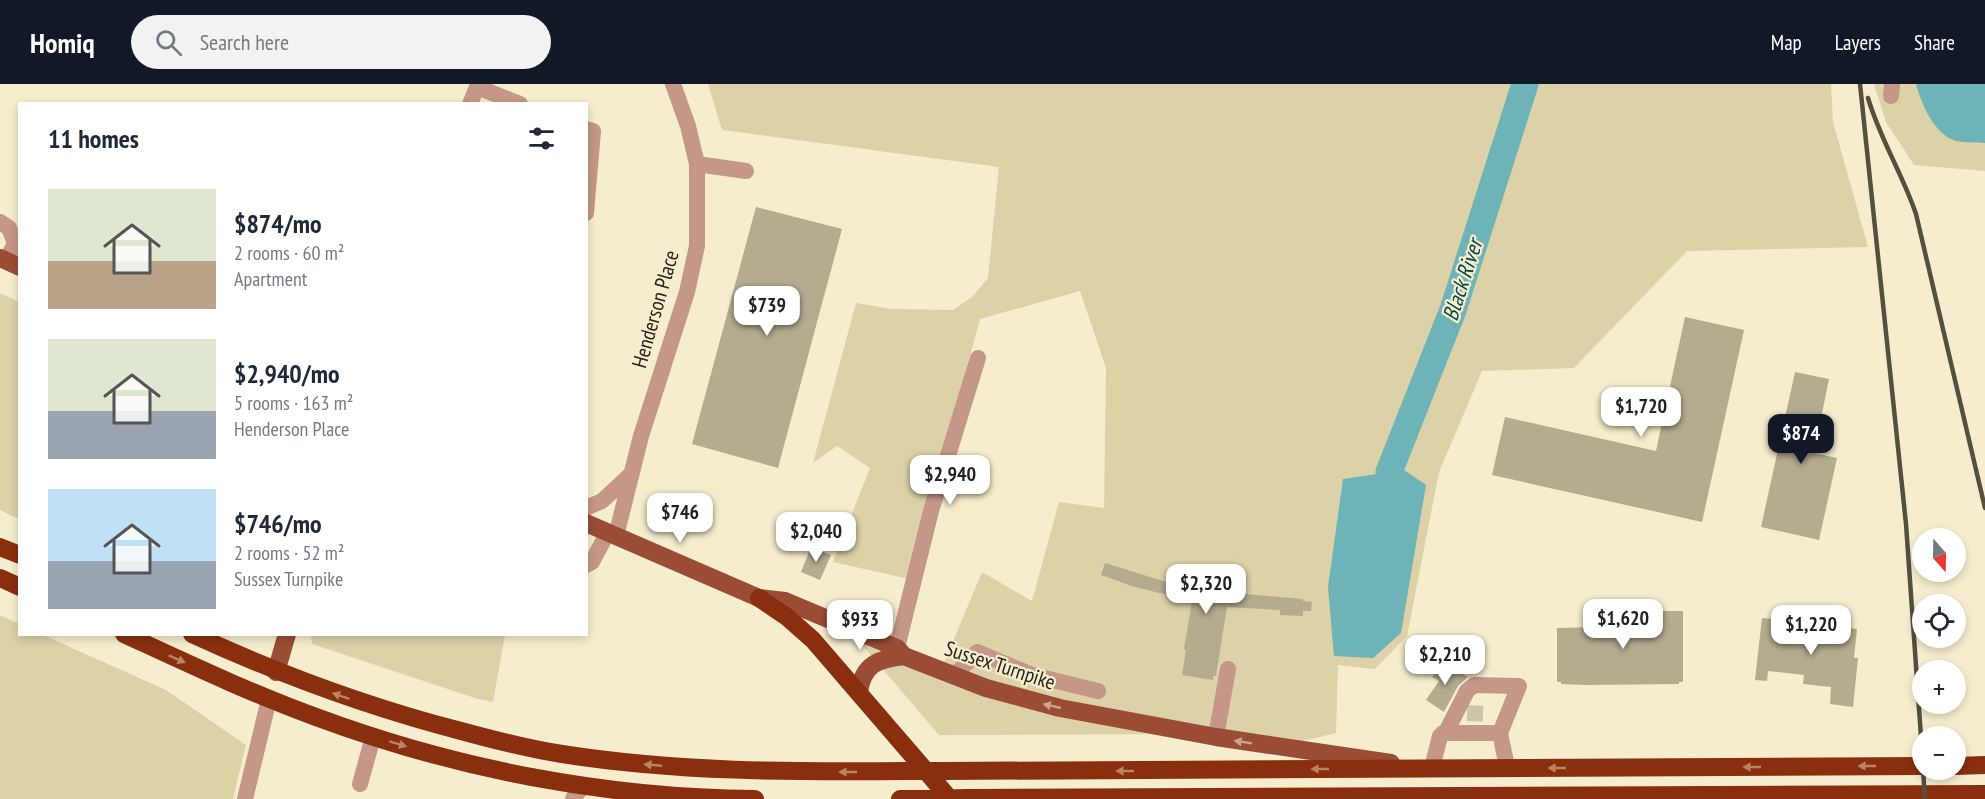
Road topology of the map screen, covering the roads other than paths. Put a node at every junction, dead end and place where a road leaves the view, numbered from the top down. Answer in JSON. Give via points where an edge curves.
{"nodes":[{"id":1,"x":673,"y":84,"type":"edge"},
{"id":2,"x":471,"y":102,"type":"edge"},
{"id":3,"x":515,"y":102,"type":"edge"},
{"id":4,"x":588,"y":130,"type":"edge"},
{"id":5,"x":697,"y":164,"type":"junction"},
{"id":6,"x":746,"y":171,"type":"dead end"},
{"id":7,"x":588,"y":190,"type":"edge"},
{"id":8,"x":0,"y":222,"type":"edge"},
{"id":9,"x":8,"y":262,"type":"edge"},
{"id":10,"x":978,"y":358,"type":"dead end"},
{"id":11,"x":631,"y":474,"type":"junction"},
{"id":12,"x":588,"y":507,"type":"edge"},
{"id":13,"x":588,"y":524,"type":"edge"},
{"id":14,"x":612,"y":534,"type":"junction"},
{"id":15,"x":0,"y":546,"type":"edge"},
{"id":16,"x":18,"y":554,"type":"edge"},
{"id":17,"x":588,"y":564,"type":"edge"},
{"id":18,"x":0,"y":578,"type":"edge"},
{"id":19,"x":18,"y":586,"type":"edge"},
{"id":20,"x":759,"y":598,"type":"junction"},
{"id":21,"x":128,"y":636,"type":"edge"},
{"id":22,"x":196,"y":636,"type":"edge"},
{"id":23,"x":286,"y":636,"type":"edge"},
{"id":24,"x":901,"y":652,"type":"junction"},
{"id":25,"x":1228,"y":669,"type":"dead end"},
{"id":26,"x":276,"y":672,"type":"junction"},
{"id":27,"x":955,"y":675,"type":"junction"},
{"id":28,"x":1098,"y":691,"type":"dead end"},
{"id":29,"x":859,"y":692,"type":"junction"},
{"id":30,"x":269,"y":699,"type":"junction"},
{"id":31,"x":1490,"y":714,"type":"tunnel mouth"},
{"id":32,"x":1508,"y":714,"type":"junction"},
{"id":33,"x":1443,"y":733,"type":"junction"},
{"id":34,"x":1500,"y":733,"type":"junction"},
{"id":35,"x":373,"y":737,"type":"junction"},
{"id":36,"x":1216,"y":737,"type":"junction"},
{"id":37,"x":1985,"y":765,"type":"edge"},
{"id":38,"x":1912,"y":766,"type":"edge"},
{"id":39,"x":1966,"y":766,"type":"edge"},
{"id":40,"x":1507,"y":767,"type":"junction"},
{"id":41,"x":1429,"y":768,"type":"junction"},
{"id":42,"x":360,"y":784,"type":"dead end"},
{"id":43,"x":578,"y":792,"type":"edge"},
{"id":44,"x":1978,"y":796,"type":"edge"},
{"id":45,"x":1771,"y":797,"type":"edge"},
{"id":46,"x":1842,"y":797,"type":"edge"},
{"id":47,"x":967,"y":798,"type":"edge"},
{"id":48,"x":1359,"y":798,"type":"edge"},
{"id":49,"x":1526,"y":798,"type":"edge"},
{"id":50,"x":1663,"y":798,"type":"edge"},
{"id":51,"x":245,"y":799,"type":"edge"},
{"id":52,"x":737,"y":799,"type":"edge"},
{"id":53,"x":755,"y":799,"type":"edge"},
{"id":54,"x":900,"y":799,"type":"edge"},
{"id":55,"x":930,"y":799,"type":"edge"},
{"id":56,"x":950,"y":799,"type":"edge"},
{"id":57,"x":1056,"y":799,"type":"edge"}],
"edges":[{"from":1,"to":5,"type":"street","name":"Henderson Place"},
{"from":2,"to":3,"type":"street","via":[[477,87]]},
{"from":4,"to":7,"type":"street","via":[[593,131]]},
{"from":5,"to":6,"type":"street"},
{"from":5,"to":11,"type":"street","name":"Henderson Place","via":[[698,220],[692,269]]},
{"from":8,"to":9,"type":"street","via":[[9,228],[15,243]]},
{"from":10,"to":24,"type":"street","via":[[931,511]]},
{"from":11,"to":12,"type":"street","via":[[602,501]]},
{"from":11,"to":14,"type":"street","name":"Henderson Place"},
{"from":13,"to":14,"type":"main road","name":"Sussex Turnpike"},
{"from":14,"to":17,"type":"street","name":"Henderson Place"},
{"from":14,"to":20,"type":"main road","name":"Sussex Turnpike"},
{"from":15,"to":16,"type":"highway"},
{"from":18,"to":19,"type":"highway"},
{"from":20,"to":24,"type":"main road","name":"Sussex Turnpike","via":[[785,601]]},
{"from":20,"to":29,"type":"highway","via":[[813,640]]},
{"from":21,"to":30,"type":"highway","one_way":true},
{"from":22,"to":26,"type":"highway"},
{"from":23,"to":26,"type":"main road"},
{"from":24,"to":27,"type":"main road","name":"Sussex Turnpike"},
{"from":24,"to":29,"type":"main road","via":[[874,663],[860,681]]},
{"from":25,"to":36,"type":"street"},
{"from":41,"to":26,"type":"highway","one_way":true,"bridge":true,"via":[[762,772],[646,765],[561,754],[486,738],[340,696]]},
{"from":27,"to":28,"type":"street","via":[[977,652],[1032,675]]},
{"from":36,"to":27,"type":"main road","name":"Sussex Turnpike","one_way":true,"via":[[1049,706]]},
{"from":29,"to":56,"type":"highway"},
{"from":30,"to":35,"type":"highway"},
{"from":30,"to":51,"type":"street"},
{"from":31,"to":32,"type":"street"},
{"from":32,"to":33,"type":"street","via":[[1519,686],[1474,685],[1467,691],[1461,713]]},
{"from":32,"to":34,"type":"street"},
{"from":33,"to":34,"type":"street"},
{"from":33,"to":41,"type":"street"},
{"from":34,"to":40,"type":"street"},
{"from":35,"to":42,"type":"street"},
{"from":35,"to":43,"type":"highway","one_way":true},
{"from":41,"to":36,"type":"main road","name":"Sussex Turnpike","one_way":true},
{"from":37,"to":39,"type":"highway"},
{"from":38,"to":40,"type":"highway","one_way":true},
{"from":40,"to":41,"type":"highway"},
{"from":43,"to":52,"type":"highway"},
{"from":44,"to":46,"type":"highway"},
{"from":45,"to":46,"type":"highway"},
{"from":45,"to":50,"type":"highway"},
{"from":47,"to":55,"type":"highway","bridge":true},
{"from":47,"to":57,"type":"highway"},
{"from":48,"to":49,"type":"highway"},
{"from":48,"to":57,"type":"highway"},
{"from":49,"to":50,"type":"highway"},
{"from":52,"to":53,"type":"highway"},
{"from":54,"to":55,"type":"highway"}]}
